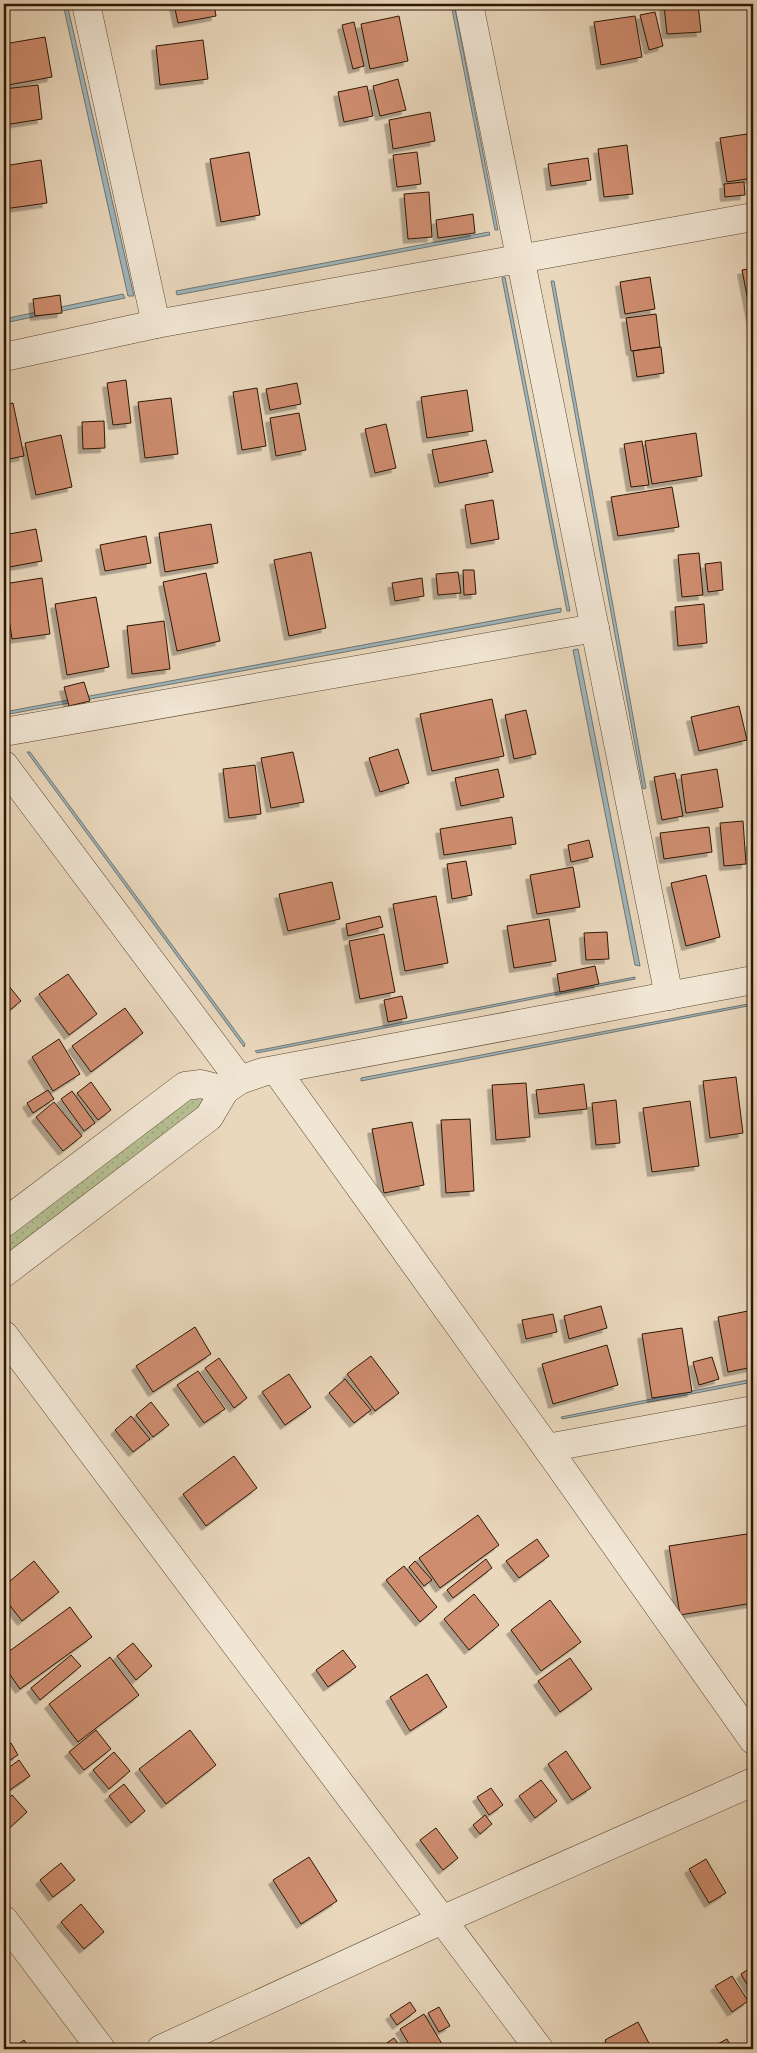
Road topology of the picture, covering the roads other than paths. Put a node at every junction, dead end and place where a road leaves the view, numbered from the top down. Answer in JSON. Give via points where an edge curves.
{"nodes":[{"id":1,"x":86,"y":4,"type":"edge"},
{"id":2,"x":469,"y":4,"type":"edge"},
{"id":3,"x":753,"y":217,"type":"edge"},
{"id":4,"x":520,"y":259,"type":"junction"},
{"id":5,"x":156,"y":324,"type":"junction"},
{"id":6,"x":4,"y":357,"type":"edge"},
{"id":7,"x":595,"y":628,"type":"junction"},
{"id":8,"x":4,"y":732,"type":"edge"},
{"id":9,"x":4,"y":764,"type":"edge"},
{"id":10,"x":753,"y":980,"type":"edge"},
{"id":11,"x":669,"y":996,"type":"junction"},
{"id":12,"x":276,"y":1070,"type":"junction"},
{"id":13,"x":232,"y":1085,"type":"junction"},
{"id":14,"x":4,"y":1223,"type":"edge"},
{"id":15,"x":4,"y":1273,"type":"edge"},
{"id":16,"x":4,"y":1335,"type":"edge"},
{"id":17,"x":753,"y":1410,"type":"edge"},
{"id":18,"x":547,"y":1448,"type":"junction"},
{"id":19,"x":753,"y":1740,"type":"edge"},
{"id":20,"x":753,"y":1782,"type":"edge"},
{"id":21,"x":4,"y":1920,"type":"edge"},
{"id":22,"x":442,"y":1920,"type":"junction"},
{"id":23,"x":101,"y":2049,"type":"edge"},
{"id":24,"x":161,"y":2049,"type":"edge"},
{"id":25,"x":540,"y":2049,"type":"edge"}],
"edges":[{"from":1,"to":5,"type":"street"},
{"from":2,"to":4,"type":"street"},
{"from":3,"to":4,"type":"street"},
{"from":4,"to":5,"type":"street"},
{"from":4,"to":7,"type":"street"},
{"from":5,"to":6,"type":"street"},
{"from":7,"to":8,"type":"street"},
{"from":7,"to":11,"type":"street"},
{"from":9,"to":13,"type":"street"},
{"from":10,"to":11,"type":"street"},
{"from":11,"to":12,"type":"street"},
{"from":12,"to":13,"type":"street"},
{"from":12,"to":18,"type":"street"},
{"from":13,"to":14,"type":"street","via":[[185,1086]]},
{"from":13,"to":15,"type":"street","via":[[209,1117]]},
{"from":16,"to":22,"type":"street"},
{"from":17,"to":18,"type":"street"},
{"from":18,"to":19,"type":"street"},
{"from":20,"to":22,"type":"street"},
{"from":21,"to":23,"type":"street"},
{"from":22,"to":24,"type":"street"},
{"from":22,"to":25,"type":"street"}]}
